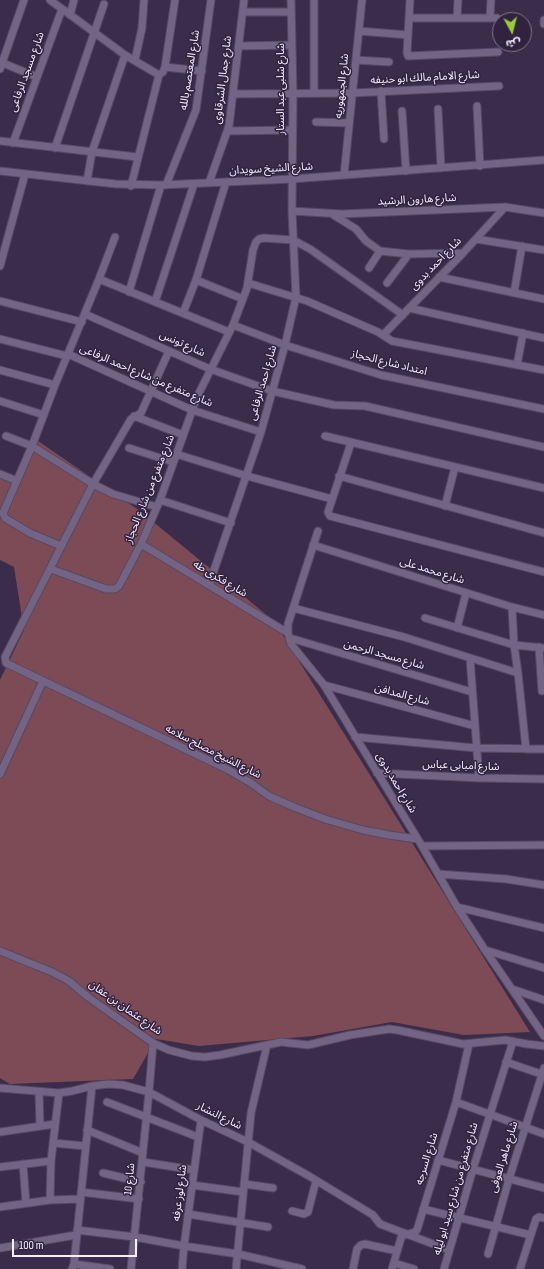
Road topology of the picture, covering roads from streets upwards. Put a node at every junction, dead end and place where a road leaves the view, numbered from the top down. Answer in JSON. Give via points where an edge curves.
{"nodes":[{"id":1,"x":24,"y":0,"type":"edge"},
{"id":2,"x":50,"y":0,"type":"edge"},
{"id":3,"x":74,"y":0,"type":"edge"},
{"id":4,"x":144,"y":0,"type":"edge"},
{"id":5,"x":175,"y":0,"type":"edge"},
{"id":6,"x":211,"y":0,"type":"edge"},
{"id":7,"x":244,"y":0,"type":"edge"},
{"id":8,"x":291,"y":0,"type":"edge"},
{"id":9,"x":314,"y":0,"type":"edge"},
{"id":10,"x":362,"y":0,"type":"edge"},
{"id":11,"x":410,"y":0,"type":"edge"},
{"id":12,"x":458,"y":0,"type":"edge"},
{"id":13,"x":491,"y":0,"type":"edge"},
{"id":14,"x":104,"y":4,"type":"dead end"},
{"id":15,"x":62,"y":9,"type":"junction"},
{"id":16,"x":242,"y":12,"type":"junction"},
{"id":17,"x":291,"y":12,"type":"junction"},
{"id":18,"x":70,"y":15,"type":"junction"},
{"id":19,"x":409,"y":18,"type":"junction"},
{"id":20,"x":457,"y":18,"type":"junction"},
{"id":21,"x":544,"y":20,"type":"edge"},
{"id":22,"x":544,"y":24,"type":"edge"},
{"id":23,"x":359,"y":31,"type":"junction"},
{"id":24,"x":93,"y":32,"type":"junction"},
{"id":25,"x":408,"y":35,"type":"junction"},
{"id":26,"x":292,"y":45,"type":"junction"},
{"id":27,"x":239,"y":46,"type":"junction"},
{"id":28,"x":498,"y":52,"type":"dead end"},
{"id":29,"x":125,"y":54,"type":"junction"},
{"id":30,"x":135,"y":60,"type":"junction"},
{"id":31,"x":356,"y":60,"type":"junction"},
{"id":32,"x":389,"y":62,"type":"dead end"},
{"id":33,"x":1,"y":65,"type":"edge"},
{"id":34,"x":164,"y":67,"type":"junction"},
{"id":35,"x":202,"y":71,"type":"junction"},
{"id":36,"x":159,"y":75,"type":"junction"},
{"id":37,"x":37,"y":77,"type":"junction"},
{"id":38,"x":499,"y":86,"type":"dead end"},
{"id":39,"x":380,"y":91,"type":"junction"},
{"id":40,"x":293,"y":93,"type":"junction"},
{"id":41,"x":314,"y":93,"type":"junction"},
{"id":42,"x":352,"y":93,"type":"junction"},
{"id":43,"x":233,"y":94,"type":"junction"},
{"id":44,"x":477,"y":106,"type":"dead end"},
{"id":45,"x":438,"y":109,"type":"dead end"},
{"id":46,"x":402,"y":111,"type":"dead end"},
{"id":47,"x":316,"y":122,"type":"dead end"},
{"id":48,"x":349,"y":124,"type":"junction"},
{"id":49,"x":292,"y":130,"type":"junction"},
{"id":50,"x":228,"y":131,"type":"junction"},
{"id":51,"x":384,"y":139,"type":"dead end"},
{"id":52,"x":0,"y":141,"type":"edge"},
{"id":53,"x":13,"y":143,"type":"junction"},
{"id":54,"x":55,"y":148,"type":"junction"},
{"id":55,"x":92,"y":152,"type":"junction"},
{"id":56,"x":137,"y":157,"type":"junction"},
{"id":57,"x":544,"y":160,"type":"edge"},
{"id":58,"x":480,"y":166,"type":"junction"},
{"id":59,"x":441,"y":168,"type":"junction"},
{"id":60,"x":0,"y":171,"type":"edge"},
{"id":61,"x":406,"y":171,"type":"junction"},
{"id":62,"x":25,"y":174,"type":"junction"},
{"id":63,"x":344,"y":175,"type":"junction"},
{"id":64,"x":292,"y":179,"type":"junction"},
{"id":65,"x":87,"y":181,"type":"junction"},
{"id":66,"x":226,"y":182,"type":"junction"},
{"id":67,"x":209,"y":183,"type":"junction"},
{"id":68,"x":194,"y":184,"type":"junction"},
{"id":69,"x":163,"y":185,"type":"junction"},
{"id":70,"x":131,"y":186,"type":"junction"},
{"id":71,"x":505,"y":207,"type":"junction"},
{"id":72,"x":292,"y":211,"type":"junction"},
{"id":73,"x":544,"y":213,"type":"edge"},
{"id":74,"x":332,"y":214,"type":"junction"},
{"id":75,"x":115,"y":237,"type":"dead end"},
{"id":76,"x":476,"y":239,"type":"junction"},
{"id":77,"x":293,"y":240,"type":"junction"},
{"id":78,"x":522,"y":246,"type":"junction"},
{"id":79,"x":544,"y":250,"type":"edge"},
{"id":80,"x":380,"y":252,"type":"junction"},
{"id":81,"x":463,"y":253,"type":"junction"},
{"id":82,"x":409,"y":254,"type":"junction"},
{"id":83,"x":0,"y":266,"type":"edge"},
{"id":84,"x":369,"y":268,"type":"dead end"},
{"id":85,"x":439,"y":277,"type":"junction"},
{"id":86,"x":100,"y":279,"type":"junction"},
{"id":87,"x":196,"y":280,"type":"junction"},
{"id":88,"x":387,"y":283,"type":"dead end"},
{"id":89,"x":248,"y":284,"type":"junction"},
{"id":90,"x":129,"y":292,"type":"junction"},
{"id":91,"x":514,"y":293,"type":"junction"},
{"id":92,"x":296,"y":297,"type":"junction"},
{"id":93,"x":243,"y":299,"type":"junction"},
{"id":94,"x":544,"y":299,"type":"edge"},
{"id":95,"x":0,"y":301,"type":"edge"},
{"id":96,"x":155,"y":302,"type":"junction"},
{"id":97,"x":409,"y":308,"type":"junction"},
{"id":98,"x":183,"y":313,"type":"junction"},
{"id":99,"x":85,"y":314,"type":"junction"},
{"id":100,"x":402,"y":315,"type":"junction"},
{"id":101,"x":82,"y":322,"type":"junction"},
{"id":102,"x":233,"y":325,"type":"junction"},
{"id":103,"x":229,"y":332,"type":"junction"},
{"id":104,"x":523,"y":333,"type":"junction"},
{"id":105,"x":383,"y":335,"type":"junction"},
{"id":106,"x":544,"y":338,"type":"edge"},
{"id":107,"x":0,"y":339,"type":"edge"},
{"id":108,"x":285,"y":345,"type":"junction"},
{"id":109,"x":169,"y":351,"type":"junction"},
{"id":110,"x":68,"y":355,"type":"junction"},
{"id":111,"x":517,"y":365,"type":"junction"},
{"id":112,"x":210,"y":368,"type":"junction"},
{"id":113,"x":0,"y":370,"type":"edge"},
{"id":114,"x":544,"y":370,"type":"edge"},
{"id":115,"x":55,"y":385,"type":"junction"},
{"id":116,"x":151,"y":391,"type":"junction"},
{"id":117,"x":272,"y":391,"type":"junction"},
{"id":118,"x":0,"y":401,"type":"edge"},
{"id":119,"x":544,"y":409,"type":"edge"},
{"id":120,"x":192,"y":410,"type":"junction"},
{"id":121,"x":44,"y":415,"type":"junction"},
{"id":122,"x":134,"y":416,"type":"junction"},
{"id":123,"x":261,"y":432,"type":"junction"},
{"id":124,"x":183,"y":435,"type":"junction"},
{"id":125,"x":6,"y":436,"type":"dead end"},
{"id":126,"x":325,"y":436,"type":"dead end"},
{"id":127,"x":351,"y":443,"type":"junction"},
{"id":128,"x":32,"y":446,"type":"junction"},
{"id":129,"x":544,"y":447,"type":"edge"},
{"id":130,"x":129,"y":448,"type":"dead end"},
{"id":131,"x":176,"y":454,"type":"junction"},
{"id":132,"x":174,"y":462,"type":"junction"},
{"id":133,"x":455,"y":467,"type":"junction"},
{"id":134,"x":0,"y":474,"type":"edge"},
{"id":135,"x":247,"y":476,"type":"junction"},
{"id":136,"x":339,"y":476,"type":"junction"},
{"id":137,"x":17,"y":481,"type":"junction"},
{"id":138,"x":93,"y":484,"type":"junction"},
{"id":139,"x":544,"y":488,"type":"edge"},
{"id":140,"x":332,"y":498,"type":"junction"},
{"id":141,"x":158,"y":504,"type":"junction"},
{"id":142,"x":445,"y":506,"type":"junction"},
{"id":143,"x":231,"y":523,"type":"junction"},
{"id":144,"x":318,"y":531,"type":"dead end"},
{"id":145,"x":544,"y":533,"type":"edge"},
{"id":146,"x":141,"y":544,"type":"junction"},
{"id":147,"x":313,"y":545,"type":"junction"},
{"id":148,"x":61,"y":546,"type":"junction"},
{"id":149,"x":51,"y":569,"type":"junction"},
{"id":150,"x":544,"y":572,"type":"edge"},
{"id":151,"x":209,"y":585,"type":"junction"},
{"id":152,"x":466,"y":593,"type":"junction"},
{"id":153,"x":512,"y":607,"type":"junction"},
{"id":154,"x":293,"y":608,"type":"junction"},
{"id":155,"x":544,"y":614,"type":"edge"},
{"id":156,"x":425,"y":618,"type":"dead end"},
{"id":157,"x":457,"y":628,"type":"junction"},
{"id":158,"x":289,"y":636,"type":"junction"},
{"id":159,"x":514,"y":645,"type":"junction"},
{"id":160,"x":541,"y":648,"type":"edge"},
{"id":161,"x":470,"y":658,"type":"junction"},
{"id":162,"x":518,"y":674,"type":"junction"},
{"id":163,"x":43,"y":681,"type":"junction"},
{"id":164,"x":324,"y":685,"type":"junction"},
{"id":165,"x":542,"y":690,"type":"dead end"},
{"id":166,"x":472,"y":692,"type":"junction"},
{"id":167,"x":475,"y":726,"type":"junction"},
{"id":168,"x":355,"y":737,"type":"junction"},
{"id":169,"x":476,"y":748,"type":"junction"},
{"id":170,"x":526,"y":749,"type":"junction"},
{"id":171,"x":544,"y":749,"type":"edge"},
{"id":172,"x":377,"y":773,"type":"junction"},
{"id":173,"x":0,"y":774,"type":"edge"},
{"id":174,"x":479,"y":778,"type":"junction"},
{"id":175,"x":544,"y":779,"type":"edge"},
{"id":176,"x":417,"y":839,"type":"junction"},
{"id":177,"x":544,"y":845,"type":"edge"},
{"id":178,"x":422,"y":846,"type":"junction"},
{"id":179,"x":438,"y":874,"type":"junction"},
{"id":180,"x":544,"y":885,"type":"edge"},
{"id":181,"x":457,"y":908,"type":"junction"},
{"id":182,"x":544,"y":928,"type":"edge"},
{"id":183,"x":485,"y":950,"type":"junction"},
{"id":184,"x":0,"y":951,"type":"edge"},
{"id":185,"x":544,"y":968,"type":"edge"},
{"id":186,"x":512,"y":989,"type":"junction"},
{"id":187,"x":544,"y":1000,"type":"edge"},
{"id":188,"x":544,"y":1036,"type":"edge"},
{"id":189,"x":513,"y":1042,"type":"junction"},
{"id":190,"x":153,"y":1043,"type":"junction"},
{"id":191,"x":266,"y":1044,"type":"junction"},
{"id":192,"x":469,"y":1044,"type":"junction"},
{"id":193,"x":544,"y":1046,"type":"edge"},
{"id":194,"x":506,"y":1062,"type":"junction"},
{"id":195,"x":543,"y":1073,"type":"edge"},
{"id":196,"x":92,"y":1086,"type":"junction"},
{"id":197,"x":0,"y":1088,"type":"edge"},
{"id":198,"x":39,"y":1092,"type":"junction"},
{"id":199,"x":59,"y":1092,"type":"junction"},
{"id":200,"x":150,"y":1092,"type":"junction"},
{"id":201,"x":107,"y":1102,"type":"dead end"},
{"id":202,"x":456,"y":1102,"type":"junction"},
{"id":203,"x":490,"y":1114,"type":"junction"},
{"id":204,"x":147,"y":1118,"type":"junction"},
{"id":205,"x":201,"y":1120,"type":"junction"},
{"id":206,"x":55,"y":1124,"type":"junction"},
{"id":207,"x":40,"y":1126,"type":"junction"},
{"id":208,"x":525,"y":1127,"type":"junction"},
{"id":209,"x":87,"y":1130,"type":"junction"},
{"id":210,"x":0,"y":1132,"type":"edge"},
{"id":211,"x":544,"y":1134,"type":"edge"},
{"id":212,"x":198,"y":1137,"type":"junction"},
{"id":213,"x":248,"y":1142,"type":"junction"},
{"id":214,"x":53,"y":1143,"type":"junction"},
{"id":215,"x":85,"y":1146,"type":"junction"},
{"id":216,"x":144,"y":1153,"type":"junction"},
{"id":217,"x":438,"y":1160,"type":"junction"},
{"id":218,"x":51,"y":1161,"type":"junction"},
{"id":219,"x":142,"y":1162,"type":"junction"},
{"id":220,"x":22,"y":1164,"type":"junction"},
{"id":221,"x":0,"y":1167,"type":"edge"},
{"id":222,"x":473,"y":1169,"type":"junction"},
{"id":223,"x":194,"y":1170,"type":"junction"},
{"id":224,"x":103,"y":1173,"type":"dead end"},
{"id":225,"x":509,"y":1179,"type":"junction"},
{"id":226,"x":316,"y":1181,"type":"junction"},
{"id":227,"x":140,"y":1182,"type":"junction"},
{"id":228,"x":244,"y":1184,"type":"junction"},
{"id":229,"x":192,"y":1185,"type":"junction"},
{"id":230,"x":274,"y":1188,"type":"dead end"},
{"id":231,"x":544,"y":1188,"type":"edge"},
{"id":232,"x":243,"y":1192,"type":"junction"},
{"id":233,"x":81,"y":1195,"type":"junction"},
{"id":234,"x":139,"y":1199,"type":"junction"},
{"id":235,"x":50,"y":1200,"type":"junction"},
{"id":236,"x":26,"y":1203,"type":"junction"},
{"id":237,"x":0,"y":1207,"type":"edge"},
{"id":238,"x":423,"y":1209,"type":"junction"},
{"id":239,"x":292,"y":1211,"type":"dead end"},
{"id":240,"x":188,"y":1214,"type":"junction"},
{"id":241,"x":459,"y":1218,"type":"junction"},
{"id":242,"x":544,"y":1218,"type":"edge"},
{"id":243,"x":240,"y":1223,"type":"junction"},
{"id":244,"x":268,"y":1227,"type":"dead end"},
{"id":245,"x":496,"y":1227,"type":"junction"},
{"id":246,"x":77,"y":1232,"type":"junction"},
{"id":247,"x":409,"y":1235,"type":"junction"},
{"id":248,"x":531,"y":1235,"type":"junction"},
{"id":249,"x":135,"y":1237,"type":"junction"},
{"id":250,"x":184,"y":1246,"type":"junction"},
{"id":251,"x":0,"y":1248,"type":"edge"},
{"id":252,"x":449,"y":1250,"type":"junction"},
{"id":253,"x":397,"y":1251,"type":"junction"},
{"id":254,"x":238,"y":1254,"type":"junction"},
{"id":255,"x":488,"y":1254,"type":"dead end"},
{"id":256,"x":393,"y":1266,"type":"edge"},
{"id":257,"x":73,"y":1267,"type":"edge"},
{"id":258,"x":110,"y":1269,"type":"edge"},
{"id":259,"x":132,"y":1269,"type":"edge"},
{"id":260,"x":182,"y":1269,"type":"edge"},
{"id":261,"x":236,"y":1269,"type":"edge"},
{"id":262,"x":298,"y":1269,"type":"edge"},
{"id":263,"x":353,"y":1269,"type":"edge"},
{"id":264,"x":414,"y":1269,"type":"edge"},
{"id":265,"x":444,"y":1269,"type":"edge"},
{"id":266,"x":520,"y":1269,"type":"edge"}],
"edges":[{"from":1,"to":33,"type":"street"},
{"from":2,"to":15,"type":"street"},
{"from":3,"to":18,"type":"street"},
{"from":4,"to":30,"type":"street","via":[[142,28]]},
{"from":5,"to":34,"type":"street"},
{"from":6,"to":35,"type":"street","name":"شارع المعتصم بالله"},
{"from":7,"to":16,"type":"street","name":"شارع جمال الشرقاوى"},
{"from":8,"to":17,"type":"street","name":"شارع شلبى عبد الستار"},
{"from":9,"to":41,"type":"street"},
{"from":10,"to":23,"type":"street","name":"شارع الجمهوريه"},
{"from":11,"to":19,"type":"street"},
{"from":12,"to":20,"type":"street"},
{"from":13,"to":20,"type":"street","via":[[494,18]]},
{"from":14,"to":24,"type":"street"},
{"from":15,"to":18,"type":"street"},
{"from":15,"to":37,"type":"street","name":"شارع مسجد الرفاعى"},
{"from":16,"to":17,"type":"street"},
{"from":16,"to":27,"type":"street","name":"شارع جمال الشرقاوى"},
{"from":17,"to":26,"type":"street","name":"شارع شلبى عبد الستار"},
{"from":18,"to":24,"type":"street"},
{"from":19,"to":20,"type":"street"},
{"from":19,"to":25,"type":"street"},
{"from":21,"to":22,"type":"street"},
{"from":23,"to":25,"type":"street"},
{"from":23,"to":31,"type":"street","name":"شارع الجمهوريه"},
{"from":24,"to":29,"type":"street"},
{"from":24,"to":54,"type":"street"},
{"from":25,"to":28,"type":"street","via":[[408,56]]},
{"from":26,"to":27,"type":"street"},
{"from":26,"to":40,"type":"street","name":"شارع شلبى عبد الستار"},
{"from":27,"to":43,"type":"street","name":"شارع جمال الشرقاوى"},
{"from":29,"to":30,"type":"street"},
{"from":29,"to":55,"type":"street"},
{"from":30,"to":36,"type":"street"},
{"from":31,"to":32,"type":"street"},
{"from":31,"to":42,"type":"street","name":"شارع الجمهوريه"},
{"from":33,"to":37,"type":"street"},
{"from":34,"to":35,"type":"street"},
{"from":34,"to":36,"type":"street"},
{"from":35,"to":69,"type":"street","name":"شارع المعتصم بالله","via":[[196,110]]},
{"from":36,"to":56,"type":"street"},
{"from":37,"to":53,"type":"street","name":"شارع مسجد الرفاعى"},
{"from":38,"to":39,"type":"street","name":"شارع الامام مالك ابو حنيفه"},
{"from":39,"to":42,"type":"street","name":"شارع الامام مالك ابو حنيفه"},
{"from":39,"to":51,"type":"street"},
{"from":40,"to":41,"type":"street","name":"شارع الامام مالك ابو حنيفه"},
{"from":40,"to":43,"type":"street","name":"شارع الامام مالك ابو حنيفه"},
{"from":40,"to":49,"type":"street","name":"شارع شلبى عبد الستار"},
{"from":41,"to":42,"type":"street","name":"شارع الامام مالك ابو حنيفه"},
{"from":42,"to":48,"type":"street","name":"شارع الجمهوريه"},
{"from":43,"to":50,"type":"street","name":"شارع جمال الشرقاوى"},
{"from":44,"to":58,"type":"street"},
{"from":45,"to":59,"type":"street"},
{"from":46,"to":61,"type":"street"},
{"from":47,"to":48,"type":"street"},
{"from":48,"to":63,"type":"street","name":"شارع الجمهوريه"},
{"from":49,"to":50,"type":"street"},
{"from":49,"to":64,"type":"street","name":"شارع شلبى عبد الستار"},
{"from":50,"to":67,"type":"street","name":"شارع جمال الشرقاوى"},
{"from":52,"to":53,"type":"street"},
{"from":53,"to":54,"type":"street"},
{"from":54,"to":55,"type":"street"},
{"from":55,"to":56,"type":"street"},
{"from":55,"to":65,"type":"street"},
{"from":56,"to":70,"type":"street"},
{"from":57,"to":58,"type":"street","name":"شارع الشيخ سويدان"},
{"from":58,"to":59,"type":"street","name":"شارع الشيخ سويدان"},
{"from":59,"to":61,"type":"street","name":"شارع الشيخ سويدان"},
{"from":60,"to":62,"type":"street","name":"شارع الشيخ سويدان"},
{"from":61,"to":63,"type":"street","name":"شارع الشيخ سويدان"},
{"from":62,"to":65,"type":"street","name":"شارع الشيخ سويدان"},
{"from":62,"to":83,"type":"street"},
{"from":63,"to":64,"type":"street","name":"شارع الشيخ سويدان"},
{"from":64,"to":66,"type":"street","name":"شارع الشيخ سويدان"},
{"from":64,"to":72,"type":"street","name":"شارع احمد الرفاعى"},
{"from":65,"to":70,"type":"street","name":"شارع الشيخ سويدان"},
{"from":66,"to":67,"type":"street","name":"شارع الشيخ سويدان"},
{"from":66,"to":87,"type":"street"},
{"from":67,"to":68,"type":"street","name":"شارع الشيخ سويدان"},
{"from":68,"to":69,"type":"street","name":"شارع الشيخ سويدان"},
{"from":68,"to":96,"type":"street"},
{"from":69,"to":70,"type":"street","name":"شارع الشيخ سويدان"},
{"from":69,"to":90,"type":"street","name":"شارع المعتصم بالله"},
{"from":71,"to":73,"type":"street","name":"شارع هارون الرشيد"},
{"from":71,"to":74,"type":"street","name":"شارع هارون الرشيد"},
{"from":71,"to":76,"type":"street","name":"شارع احمد بدوى"},
{"from":72,"to":74,"type":"street","name":"شارع هارون الرشيد"},
{"from":72,"to":77,"type":"street","name":"شارع احمد الرفاعى"},
{"from":74,"to":80,"type":"street","via":[[356,230]]},
{"from":75,"to":86,"type":"street"},
{"from":76,"to":78,"type":"street"},
{"from":76,"to":81,"type":"street","name":"شارع احمد بدوى"},
{"from":77,"to":89,"type":"street","name":"شارع متفرع من شارع الحجاز","via":[[259,239],[253,250]]},
{"from":77,"to":92,"type":"street","name":"شارع احمد الرفاعى"},
{"from":77,"to":100,"type":"street","via":[[310,249]]},
{"from":78,"to":79,"type":"street"},
{"from":78,"to":91,"type":"street"},
{"from":80,"to":82,"type":"street"},
{"from":80,"to":84,"type":"street"},
{"from":81,"to":82,"type":"street"},
{"from":81,"to":85,"type":"street","name":"شارع احمد بدوى"},
{"from":82,"to":88,"type":"street"},
{"from":85,"to":91,"type":"street"},
{"from":85,"to":97,"type":"street","name":"شارع احمد بدوى"},
{"from":86,"to":90,"type":"street"},
{"from":86,"to":99,"type":"street"},
{"from":87,"to":93,"type":"street"},
{"from":87,"to":98,"type":"street"},
{"from":89,"to":92,"type":"street"},
{"from":89,"to":93,"type":"street","name":"شارع متفرع من شارع الحجاز"},
{"from":90,"to":96,"type":"street"},
{"from":91,"to":94,"type":"street"},
{"from":92,"to":105,"type":"street"},
{"from":92,"to":108,"type":"street","name":"شارع احمد الرفاعى"},
{"from":93,"to":102,"type":"street","name":"شارع متفرع من شارع الحجاز"},
{"from":95,"to":101,"type":"street"},
{"from":96,"to":98,"type":"street"},
{"from":97,"to":100,"type":"street","name":"شارع احمد بدوى"},
{"from":97,"to":104,"type":"street"},
{"from":98,"to":103,"type":"street"},
{"from":99,"to":101,"type":"street"},
{"from":99,"to":109,"type":"street","name":"شارع تونس"},
{"from":100,"to":105,"type":"street","name":"شارع احمد بدوى"},
{"from":101,"to":110,"type":"street"},
{"from":102,"to":103,"type":"street","name":"شارع متفرع من شارع الحجاز"},
{"from":102,"to":108,"type":"street","name":"امتداد شارع الحجاز"},
{"from":103,"to":112,"type":"street","name":"شارع متفرع من شارع الحجاز"},
{"from":104,"to":106,"type":"street"},
{"from":104,"to":111,"type":"street"},
{"from":105,"to":111,"type":"street","via":[[392,341]]},
{"from":107,"to":110,"type":"street","name":"شارع متفرع من شارع احمد الرفاعى"},
{"from":108,"to":117,"type":"street","name":"شارع احمد الرفاعى"},
{"from":108,"to":119,"type":"street","name":"امتداد شارع الحجاز","via":[[381,375]]},
{"from":109,"to":112,"type":"street","name":"شارع تونس"},
{"from":109,"to":116,"type":"street"},
{"from":110,"to":115,"type":"street"},
{"from":110,"to":116,"type":"street","name":"شارع متفرع من شارع احمد الرفاعى"},
{"from":111,"to":114,"type":"street"},
{"from":112,"to":117,"type":"street","name":"شارع تونس"},
{"from":112,"to":120,"type":"street","name":"شارع متفرع من شارع الحجاز"},
{"from":113,"to":115,"type":"street"},
{"from":115,"to":121,"type":"street"},
{"from":116,"to":120,"type":"street","name":"شارع متفرع من شارع احمد الرفاعى"},
{"from":116,"to":122,"type":"street","via":[[141,413]]},
{"from":117,"to":123,"type":"street","name":"شارع احمد الرفاعى"},
{"from":117,"to":129,"type":"street","name":"شارع تونس","via":[[334,405],[365,406]]},
{"from":118,"to":121,"type":"street"},
{"from":120,"to":123,"type":"street","name":"شارع متفرع من شارع احمد الرفاعى"},
{"from":120,"to":124,"type":"street","name":"شارع متفرع من شارع الحجاز"},
{"from":121,"to":128,"type":"street"},
{"from":122,"to":124,"type":"street"},
{"from":122,"to":138,"type":"street"},
{"from":123,"to":135,"type":"street","name":"شارع احمد الرفاعى"},
{"from":124,"to":131,"type":"street","name":"شارع متفرع من شارع الحجاز"},
{"from":125,"to":128,"type":"street"},
{"from":126,"to":127,"type":"street"},
{"from":127,"to":133,"type":"street"},
{"from":127,"to":136,"type":"street"},
{"from":128,"to":137,"type":"street"},
{"from":128,"to":138,"type":"street"},
{"from":130,"to":132,"type":"street"},
{"from":131,"to":132,"type":"street","name":"شارع متفرع من شارع الحجاز"},
{"from":131,"to":135,"type":"street"},
{"from":132,"to":141,"type":"street","name":"شارع متفرع من شارع الحجاز"},
{"from":133,"to":139,"type":"street"},
{"from":133,"to":142,"type":"street"},
{"from":134,"to":137,"type":"street"},
{"from":135,"to":140,"type":"street"},
{"from":135,"to":143,"type":"street","name":"شارع احمد الرفاعى"},
{"from":136,"to":140,"type":"street"},
{"from":136,"to":142,"type":"street"},
{"from":137,"to":148,"type":"street","via":[[3,516],[30,533]]},
{"from":138,"to":141,"type":"street","via":[[113,494]]},
{"from":138,"to":148,"type":"street"},
{"from":140,"to":150,"type":"street","via":[[328,512],[332,517]]},
{"from":141,"to":143,"type":"street"},
{"from":141,"to":146,"type":"street","name":"شارع متفرع من شارع الحجاز"},
{"from":142,"to":145,"type":"street"},
{"from":143,"to":151,"type":"street","name":"شارع احمد الرفاعى"},
{"from":144,"to":147,"type":"street"},
{"from":146,"to":149,"type":"street","name":"شارع متفرع من شارع الحجاز","via":[[119,586],[112,590],[100,588]]},
{"from":146,"to":151,"type":"street","name":"شارع فكرى طه"},
{"from":147,"to":152,"type":"street","name":"شارع محمد على"},
{"from":147,"to":154,"type":"street"},
{"from":148,"to":149,"type":"street"},
{"from":149,"to":163,"type":"street","name":"شارع الشيخ مصلح سلامه","via":[[5,657],[6,663]]},
{"from":151,"to":158,"type":"street","name":"شارع فكرى طه"},
{"from":152,"to":153,"type":"street","name":"شارع محمد على"},
{"from":152,"to":157,"type":"street"},
{"from":153,"to":155,"type":"street","name":"شارع محمد على"},
{"from":153,"to":159,"type":"street"},
{"from":154,"to":158,"type":"street","via":[[288,624]]},
{"from":154,"to":161,"type":"street"},
{"from":156,"to":157,"type":"street"},
{"from":157,"to":159,"type":"street"},
{"from":158,"to":164,"type":"street","name":"شارع احمد بدوى","via":[[295,649]]},
{"from":158,"to":166,"type":"street","name":"شارع مسجد الرحمن"},
{"from":159,"to":160,"type":"street"},
{"from":159,"to":162,"type":"street"},
{"from":160,"to":165,"type":"street"},
{"from":161,"to":162,"type":"street"},
{"from":161,"to":166,"type":"street"},
{"from":162,"to":170,"type":"street"},
{"from":163,"to":173,"type":"street"},
{"from":163,"to":176,"type":"street","name":"شارع الشيخ مصلح سلامه","via":[[227,769],[269,796],[294,807],[363,830]]},
{"from":164,"to":167,"type":"street","name":"شارع المدافن"},
{"from":164,"to":168,"type":"street","name":"شارع احمد بدوى"},
{"from":166,"to":167,"type":"street"},
{"from":167,"to":169,"type":"street"},
{"from":168,"to":169,"type":"street"},
{"from":168,"to":172,"type":"street","name":"شارع احمد بدوى"},
{"from":169,"to":170,"type":"street"},
{"from":169,"to":174,"type":"street"},
{"from":170,"to":171,"type":"street"},
{"from":172,"to":174,"type":"street","name":"شارع امبابى عباس"},
{"from":172,"to":176,"type":"street","name":"شارع احمد بدوى"},
{"from":174,"to":175,"type":"street","name":"شارع امبابى عباس"},
{"from":176,"to":178,"type":"street","name":"شارع احمد بدوى"},
{"from":177,"to":178,"type":"street"},
{"from":178,"to":179,"type":"street","name":"شارع احمد بدوى"},
{"from":179,"to":180,"type":"street"},
{"from":179,"to":181,"type":"street","name":"شارع احمد بدوى"},
{"from":181,"to":182,"type":"street"},
{"from":181,"to":183,"type":"street","name":"شارع احمد بدوى"},
{"from":183,"to":185,"type":"street"},
{"from":183,"to":186,"type":"street","name":"شارع احمد بدوى"},
{"from":184,"to":190,"type":"street","name":"شارع عثمان بن عفان","via":[[69,981]]},
{"from":186,"to":187,"type":"street"},
{"from":186,"to":188,"type":"street","name":"شارع احمد بدوى"},
{"from":189,"to":192,"type":"street","name":"شارع عثمان بن عفان","via":[[496,1040]]},
{"from":189,"to":193,"type":"street","name":"شارع عثمان بن عفان"},
{"from":189,"to":194,"type":"street","name":"شارع متفرع من شارع سيد ابو ليله"},
{"from":190,"to":191,"type":"street","name":"شارع عثمان بن عفان","via":[[182,1054],[205,1057],[245,1051]]},
{"from":190,"to":200,"type":"street","name":"شارع 10"},
{"from":191,"to":192,"type":"street","name":"شارع عثمان بن عفان","via":[[281,1042],[308,1045],[389,1029]]},
{"from":191,"to":213,"type":"street","via":[[251,1114]]},
{"from":192,"to":202,"type":"street","name":"شارع السرجه"},
{"from":194,"to":195,"type":"street"},
{"from":194,"to":203,"type":"street","name":"شارع متفرع من شارع سيد ابو ليله"},
{"from":195,"to":208,"type":"street","name":"شارع ماهر العوفى"},
{"from":196,"to":199,"type":"street","name":"شارع النشار"},
{"from":196,"to":200,"type":"street","name":"شارع النشار","via":[[123,1085]]},
{"from":196,"to":209,"type":"street"},
{"from":197,"to":198,"type":"street","name":"شارع النشار"},
{"from":198,"to":199,"type":"street","name":"شارع النشار"},
{"from":198,"to":207,"type":"street"},
{"from":199,"to":206,"type":"street"},
{"from":200,"to":204,"type":"street","name":"شارع 10"},
{"from":200,"to":205,"type":"street","name":"شارع النشار"},
{"from":201,"to":204,"type":"street"},
{"from":202,"to":203,"type":"street"},
{"from":202,"to":217,"type":"street","name":"شارع السرجه"},
{"from":203,"to":208,"type":"street"},
{"from":203,"to":222,"type":"street","name":"شارع متفرع من شارع سيد ابو ليله"},
{"from":204,"to":212,"type":"street"},
{"from":204,"to":216,"type":"street","name":"شارع 10"},
{"from":205,"to":212,"type":"street","name":"شارع لوز عرفه"},
{"from":205,"to":213,"type":"street","name":"شارع النشار"},
{"from":206,"to":207,"type":"street"},
{"from":206,"to":214,"type":"street"},
{"from":207,"to":210,"type":"street"},
{"from":208,"to":211,"type":"street"},
{"from":208,"to":225,"type":"street","name":"شارع ماهر العوفى"},
{"from":209,"to":215,"type":"street"},
{"from":209,"to":216,"type":"street"},
{"from":212,"to":223,"type":"street","name":"شارع لوز عرفه"},
{"from":213,"to":226,"type":"street","name":"شارع النشار"},
{"from":213,"to":228,"type":"street"},
{"from":214,"to":215,"type":"street"},
{"from":214,"to":218,"type":"street"},
{"from":215,"to":233,"type":"street"},
{"from":216,"to":219,"type":"street","name":"شارع 10"},
{"from":217,"to":222,"type":"street"},
{"from":217,"to":238,"type":"street","name":"شارع السرجه"},
{"from":218,"to":220,"type":"street"},
{"from":218,"to":235,"type":"street"},
{"from":219,"to":223,"type":"street"},
{"from":219,"to":227,"type":"street","name":"شارع 10"},
{"from":220,"to":221,"type":"street"},
{"from":220,"to":236,"type":"street"},
{"from":222,"to":225,"type":"street"},
{"from":222,"to":241,"type":"street","name":"شارع متفرع من شارع سيد ابو ليله"},
{"from":223,"to":229,"type":"street","name":"شارع لوز عرفه"},
{"from":224,"to":227,"type":"street"},
{"from":225,"to":231,"type":"street"},
{"from":225,"to":245,"type":"street","name":"شارع ماهر العوفى"},
{"from":226,"to":239,"type":"street","via":[[308,1212],[304,1214]]},
{"from":226,"to":247,"type":"street","name":"شارع النشار","via":[[373,1215],[380,1224]]},
{"from":227,"to":234,"type":"street","name":"شارع 10"},
{"from":228,"to":230,"type":"street"},
{"from":228,"to":232,"type":"street"},
{"from":229,"to":232,"type":"street"},
{"from":229,"to":240,"type":"street","name":"شارع لوز عرفه"},
{"from":232,"to":243,"type":"street"},
{"from":233,"to":234,"type":"street"},
{"from":233,"to":235,"type":"street"},
{"from":233,"to":246,"type":"street"},
{"from":234,"to":249,"type":"street","name":"شارع 10"},
{"from":235,"to":236,"type":"street"},
{"from":236,"to":237,"type":"street"},
{"from":238,"to":241,"type":"street"},
{"from":238,"to":247,"type":"street","name":"شارع السرجه","via":[[415,1232]]},
{"from":240,"to":243,"type":"street"},
{"from":240,"to":250,"type":"street","name":"شارع لوز عرفه"},
{"from":241,"to":245,"type":"street"},
{"from":241,"to":252,"type":"street","name":"شارع متفرع من شارع سيد ابو ليله"},
{"from":242,"to":248,"type":"street","via":[[536,1219]]},
{"from":243,"to":244,"type":"street"},
{"from":243,"to":254,"type":"street"},
{"from":245,"to":248,"type":"street"},
{"from":245,"to":255,"type":"street","name":"شارع ماهر العوفى"},
{"from":246,"to":249,"type":"street"},
{"from":246,"to":251,"type":"street"},
{"from":246,"to":257,"type":"street"},
{"from":247,"to":252,"type":"street","name":"شارع النشار"},
{"from":247,"to":253,"type":"street","name":"شارع السرجه","via":[[402,1236]]},
{"from":248,"to":266,"type":"street"},
{"from":249,"to":250,"type":"street"},
{"from":249,"to":259,"type":"street","name":"شارع 10"},
{"from":250,"to":254,"type":"street"},
{"from":250,"to":260,"type":"street","name":"شارع لوز عرفه"},
{"from":252,"to":265,"type":"street","name":"شارع متفرع من شارع سيد ابو ليله"},
{"from":253,"to":256,"type":"street","name":"شارع السرجه"},
{"from":253,"to":263,"type":"street","via":[[361,1244],[357,1249]]},
{"from":254,"to":261,"type":"street"},
{"from":254,"to":262,"type":"street"},
{"from":256,"to":264,"type":"street"},
{"from":257,"to":258,"type":"street"}]}
